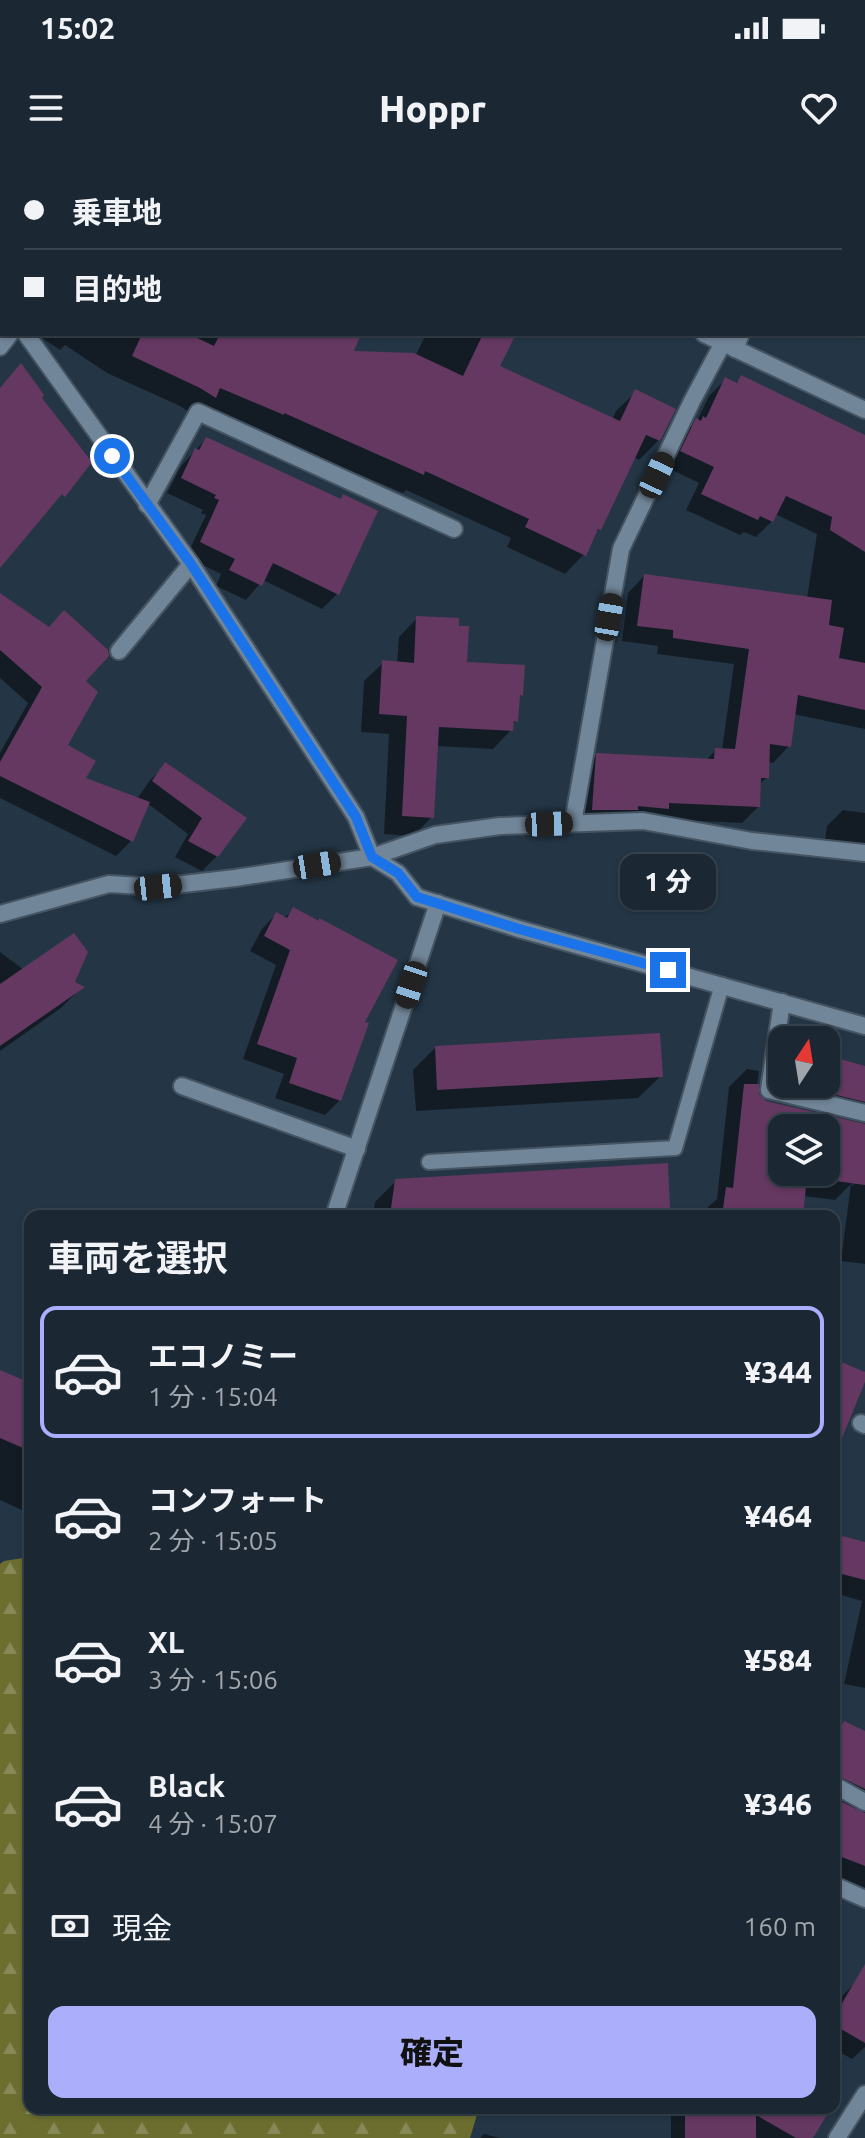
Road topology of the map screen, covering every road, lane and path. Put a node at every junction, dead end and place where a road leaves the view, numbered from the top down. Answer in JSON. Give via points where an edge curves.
{"nodes":[{"id":1,"x":27,"y":336,"type":"edge"},
{"id":2,"x":711,"y":336,"type":"edge"},
{"id":3,"x":733,"y":342,"type":"edge"},
{"id":4,"x":865,"y":410,"type":"edge"},
{"id":5,"x":147,"y":505,"type":"junction"},
{"id":6,"x":454,"y":529,"type":"dead end"},
{"id":7,"x":191,"y":564,"type":"junction"},
{"id":8,"x":119,"y":651,"type":"dead end"},
{"id":9,"x":573,"y":823,"type":"junction"},
{"id":10,"x":865,"y":853,"type":"edge"},
{"id":11,"x":372,"y":857,"type":"junction"},
{"id":12,"x":438,"y":903,"type":"junction"},
{"id":13,"x":0,"y":914,"type":"edge"},
{"id":14,"x":722,"y":985,"type":"junction"},
{"id":15,"x":782,"y":1002,"type":"junction"},
{"id":16,"x":865,"y":1026,"type":"edge"},
{"id":17,"x":182,"y":1086,"type":"dead end"},
{"id":18,"x":865,"y":1113,"type":"edge"},
{"id":19,"x":357,"y":1149,"type":"junction"},
{"id":20,"x":429,"y":1162,"type":"dead end"},
{"id":21,"x":336,"y":1210,"type":"edge"},
{"id":22,"x":840,"y":1788,"type":"edge"},
{"id":23,"x":865,"y":1802,"type":"edge"},
{"id":24,"x":840,"y":1888,"type":"edge"},
{"id":25,"x":865,"y":1899,"type":"edge"},
{"id":26,"x":865,"y":2094,"type":"edge"},
{"id":27,"x":837,"y":2138,"type":"edge"}],
"edges":[{"from":1,"to":5,"type":"street"},
{"from":2,"to":3,"type":"street"},
{"from":3,"to":4,"type":"street"},
{"from":3,"to":9,"type":"street","via":[[692,401],[621,549]]},
{"from":5,"to":6,"type":"street","via":[[198,412]]},
{"from":5,"to":7,"type":"street"},
{"from":7,"to":8,"type":"street"},
{"from":7,"to":11,"type":"street","via":[[356,817]]},
{"from":9,"to":10,"type":"street","via":[[643,821],[752,841]]},
{"from":9,"to":11,"type":"street","via":[[435,835]]},
{"from":11,"to":12,"type":"street","via":[[398,873],[417,897]]},
{"from":11,"to":13,"type":"street","via":[[158,887],[109,884]]},
{"from":12,"to":14,"type":"street"},
{"from":12,"to":19,"type":"street"},
{"from":14,"to":15,"type":"street"},
{"from":14,"to":20,"type":"lane","via":[[675,1148]]},
{"from":15,"to":16,"type":"street"},
{"from":15,"to":18,"type":"street","via":[[769,1090]]},
{"from":17,"to":19,"type":"street"},
{"from":19,"to":21,"type":"street"},
{"from":22,"to":23,"type":"street"},
{"from":24,"to":25,"type":"street"},
{"from":26,"to":27,"type":"street"}]}
